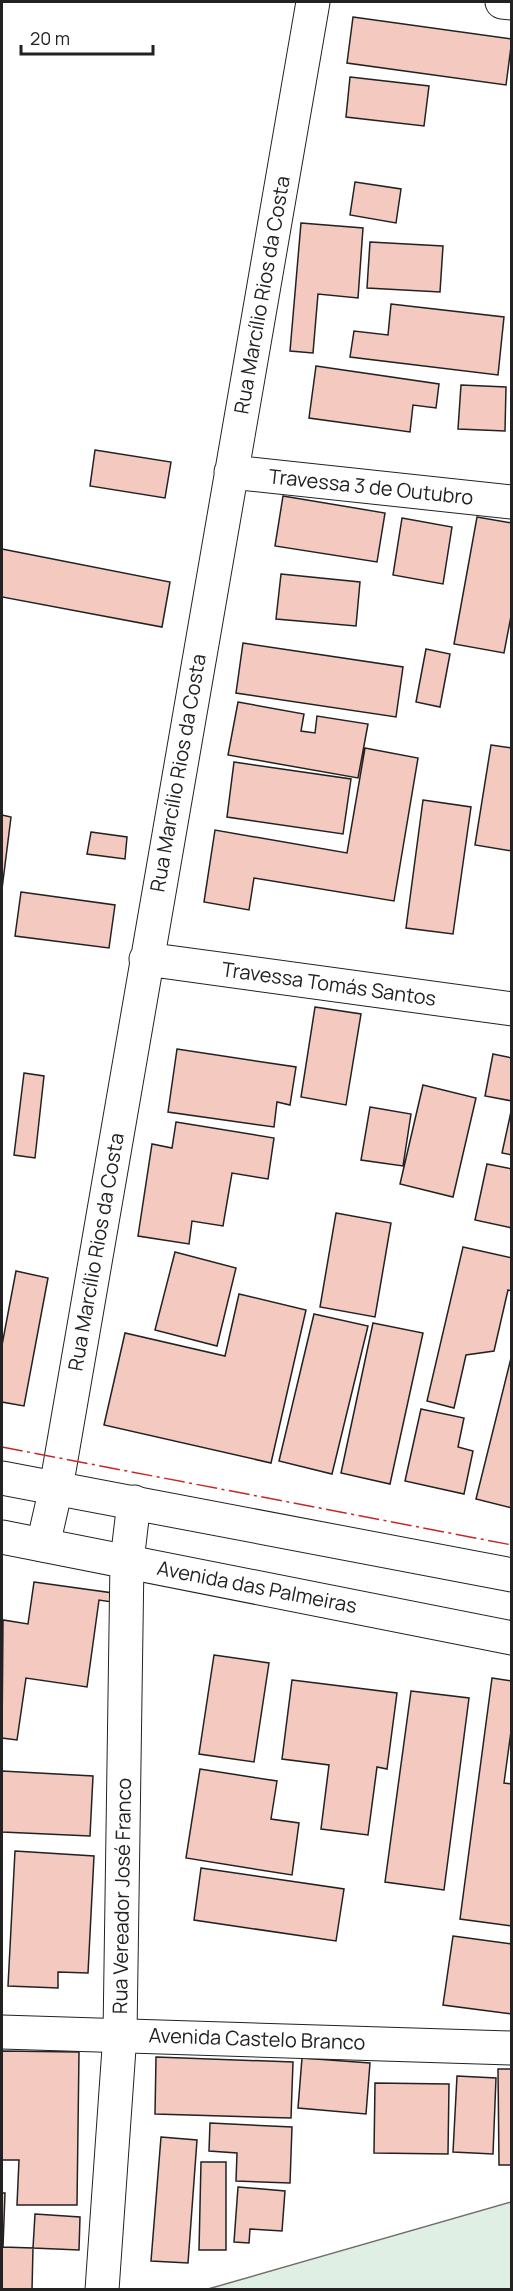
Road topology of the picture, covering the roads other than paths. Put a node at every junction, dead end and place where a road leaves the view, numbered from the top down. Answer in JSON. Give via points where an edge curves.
{"nodes":[{"id":1,"x":313,"y":2,"type":"edge"},
{"id":2,"x":501,"y":2,"type":"edge"},
{"id":3,"x":512,"y":3,"type":"edge"},
{"id":4,"x":231,"y":472,"type":"junction"},
{"id":5,"x":512,"y":502,"type":"edge"},
{"id":6,"x":146,"y":958,"type":"junction"},
{"id":7,"x":512,"y":1009,"type":"edge"},
{"id":8,"x":2,"y":1478,"type":"edge"},
{"id":9,"x":56,"y":1488,"type":"junction"},
{"id":10,"x":134,"y":1502,"type":"junction"},
{"id":11,"x":2,"y":1537,"type":"edge"},
{"id":12,"x":44,"y":1545,"type":"junction"},
{"id":13,"x":127,"y":1561,"type":"junction"},
{"id":14,"x":512,"y":1575,"type":"edge"},
{"id":15,"x":512,"y":1638,"type":"edge"},
{"id":16,"x":2,"y":2032,"type":"edge"},
{"id":17,"x":120,"y":2034,"type":"junction"},
{"id":18,"x":512,"y":2048,"type":"edge"},
{"id":19,"x":102,"y":2289,"type":"edge"}],
"edges":[{"from":1,"to":4,"type":"street","name":"Rua Marcílio Rios da Costa"},
{"from":2,"to":3,"type":"street"},
{"from":4,"to":5,"type":"street","name":"Travessa 3 de Outubro"},
{"from":4,"to":6,"type":"street","name":"Rua Marcílio Rios da Costa"},
{"from":6,"to":7,"type":"street","name":"Travessa Tomás Santos"},
{"from":6,"to":9,"type":"street","name":"Rua Marcílio Rios da Costa"},
{"from":8,"to":9,"type":"street"},
{"from":9,"to":10,"type":"street"},
{"from":9,"to":12,"type":"street","name":"Rua Marcílio Rios da Costa"},
{"from":10,"to":13,"type":"street","name":"Rua Vereador José Franco"},
{"from":10,"to":14,"type":"street"},
{"from":11,"to":12,"type":"street","name":"Avenida das Palmeiras"},
{"from":12,"to":13,"type":"street","name":"Avenida das Palmeiras"},
{"from":13,"to":15,"type":"street","name":"Avenida das Palmeiras"},
{"from":13,"to":17,"type":"street","name":"Rua Vereador José Franco"},
{"from":16,"to":17,"type":"street","name":"Avenida Castelo Branco"},
{"from":17,"to":18,"type":"street","name":"Avenida Castelo Branco"},
{"from":17,"to":19,"type":"street","name":"Rua Vereador José Franco"}]}
